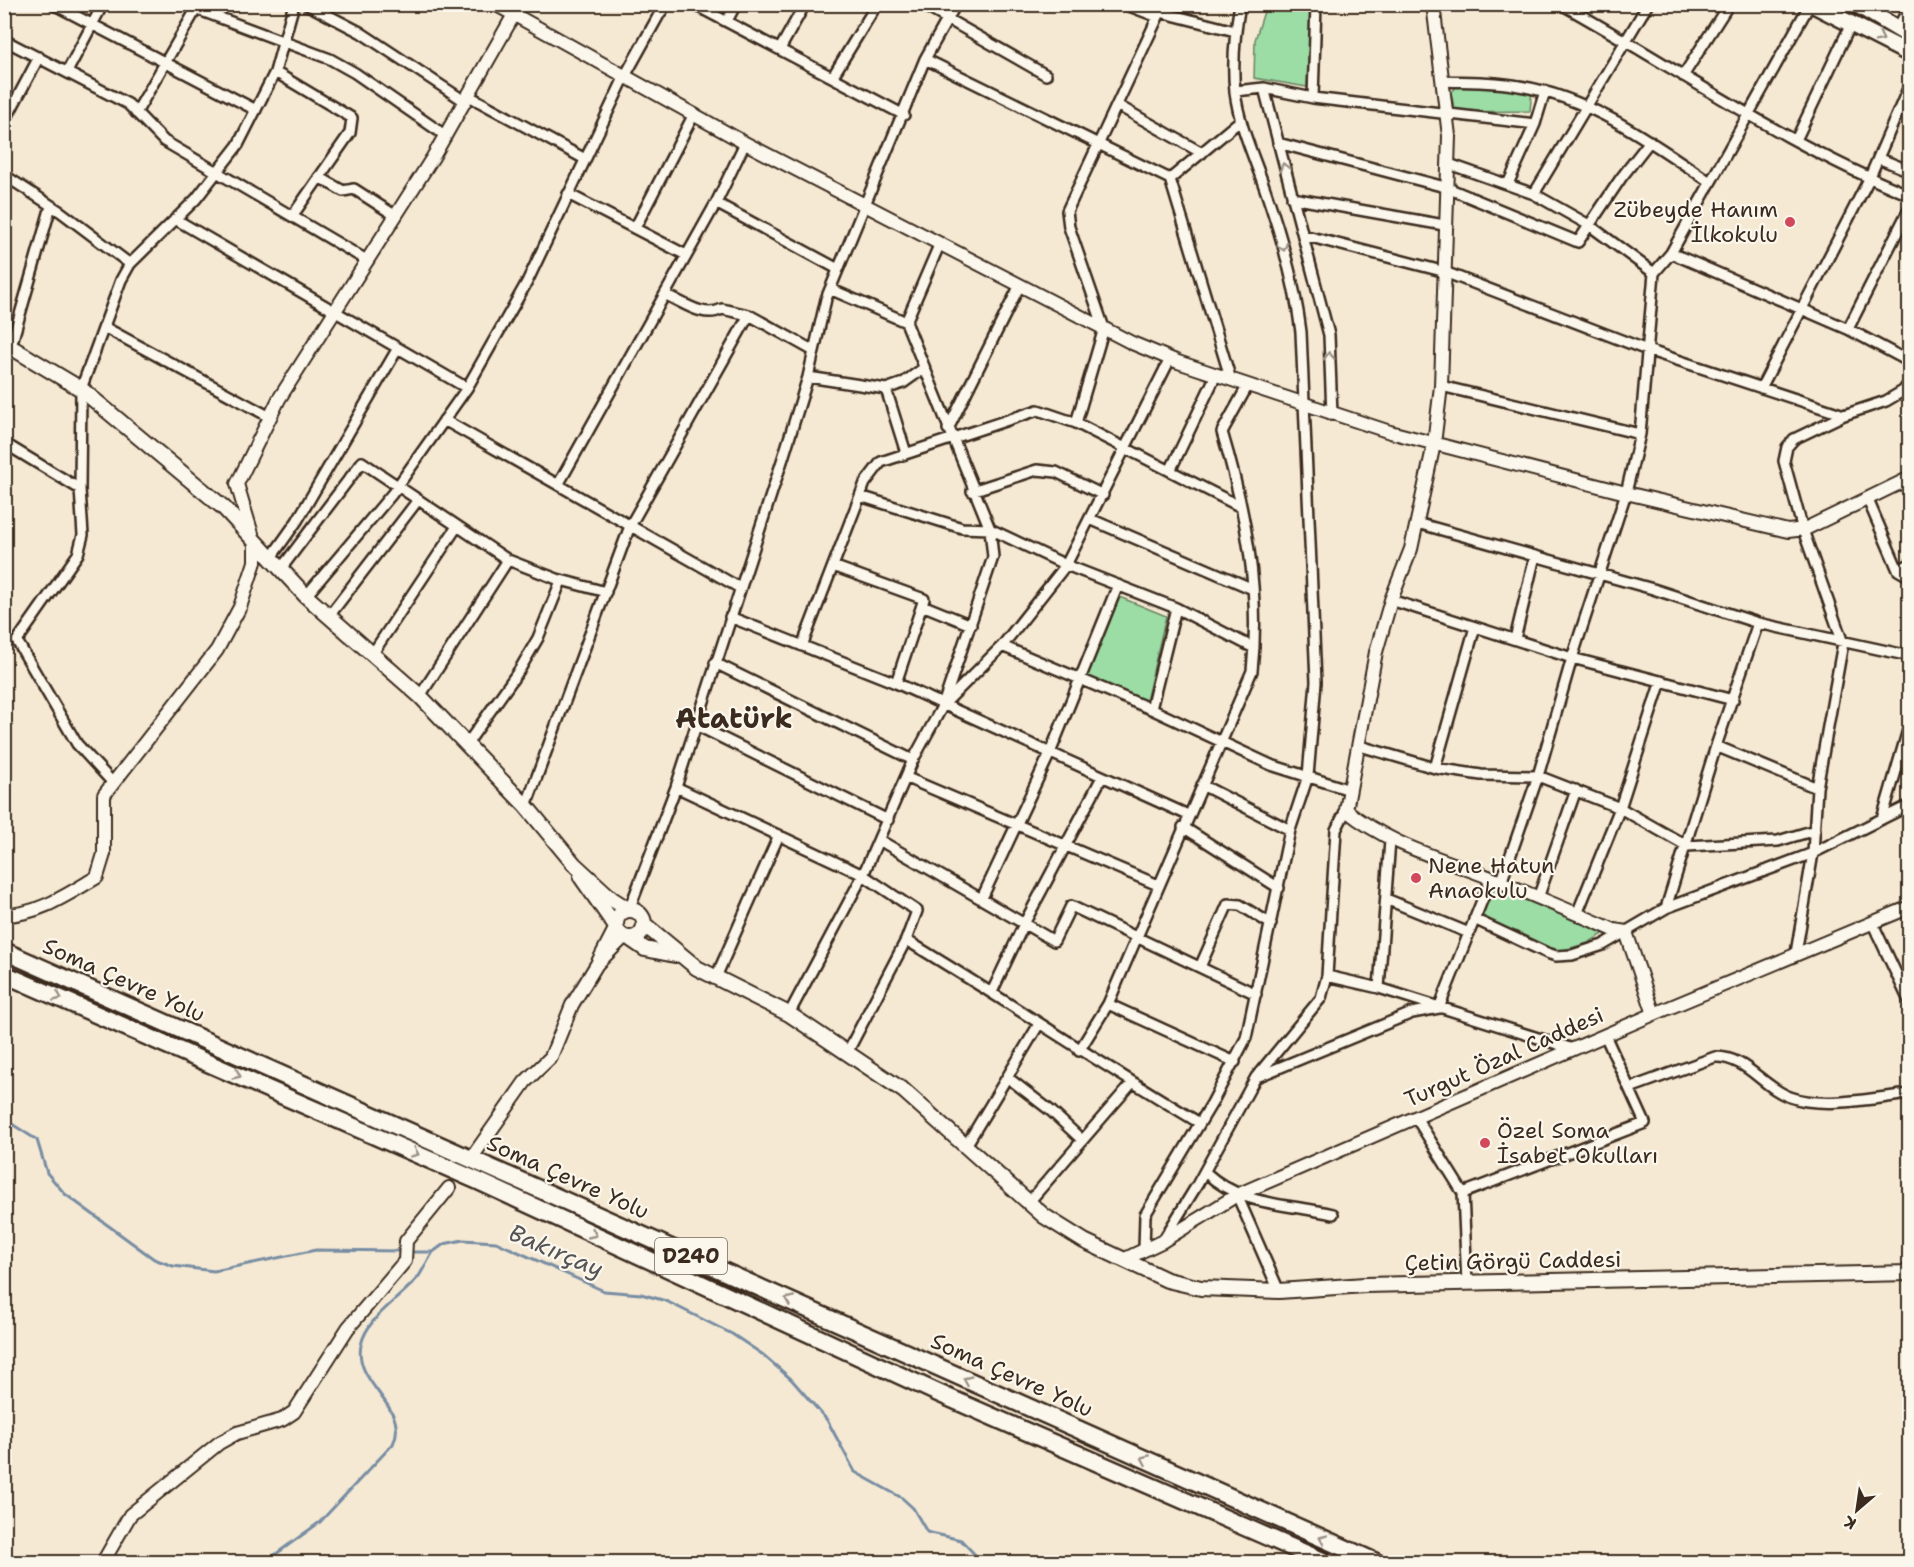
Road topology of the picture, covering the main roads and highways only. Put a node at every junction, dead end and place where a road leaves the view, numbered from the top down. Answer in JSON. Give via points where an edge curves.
{"nodes":[{"id":1,"x":1811,"y":4,"type":"edge"},
{"id":2,"x":1856,"y":4,"type":"edge"},
{"id":3,"x":1903,"y":32,"type":"edge"},
{"id":4,"x":1910,"y":54,"type":"edge"},
{"id":5,"x":8,"y":344,"type":"edge"},
{"id":6,"x":574,"y":864,"type":"junction"},
{"id":7,"x":629,"y":910,"type":"junction"},
{"id":8,"x":645,"y":926,"type":"junction"},
{"id":9,"x":623,"y":934,"type":"junction"},
{"id":10,"x":4,"y":951,"type":"edge"},
{"id":11,"x":682,"y":958,"type":"junction"},
{"id":12,"x":4,"y":974,"type":"edge"},
{"id":13,"x":1910,"y":1273,"type":"edge"},
{"id":14,"x":1324,"y":1563,"type":"edge"},
{"id":15,"x":1376,"y":1563,"type":"edge"}],
"edges":[{"from":1,"to":4,"type":"main road","one_way":true},
{"from":2,"to":3,"type":"main road"},
{"from":5,"to":6,"type":"main road","via":[[81,389],[224,508],[306,596],[420,696],[526,806]]},
{"from":6,"to":7,"type":"main road"},
{"from":6,"to":9,"type":"main road"},
{"from":7,"to":8,"type":"main road","via":[[642,916]]},
{"from":7,"to":9,"type":"main road","via":[[620,914]]},
{"from":8,"to":9,"type":"main road","via":[[641,934]]},
{"from":8,"to":11,"type":"main road"},
{"from":9,"to":11,"type":"main road","via":[[645,949]]},
{"from":15,"to":10,"type":"highway","name":"Soma Çevre Yolu","number":"D240","one_way":true},
{"from":11,"to":13,"type":"main road","name":"Çetin Görgü Caddesi","via":[[789,1014],[848,1051],[967,1144],[1044,1216],[1084,1241],[1167,1280],[1201,1288],[1279,1291]]},
{"from":12,"to":14,"type":"highway","name":"Soma Çevre Yolu","number":"D240","one_way":true,"via":[[478,1181],[938,1394]]}]}
